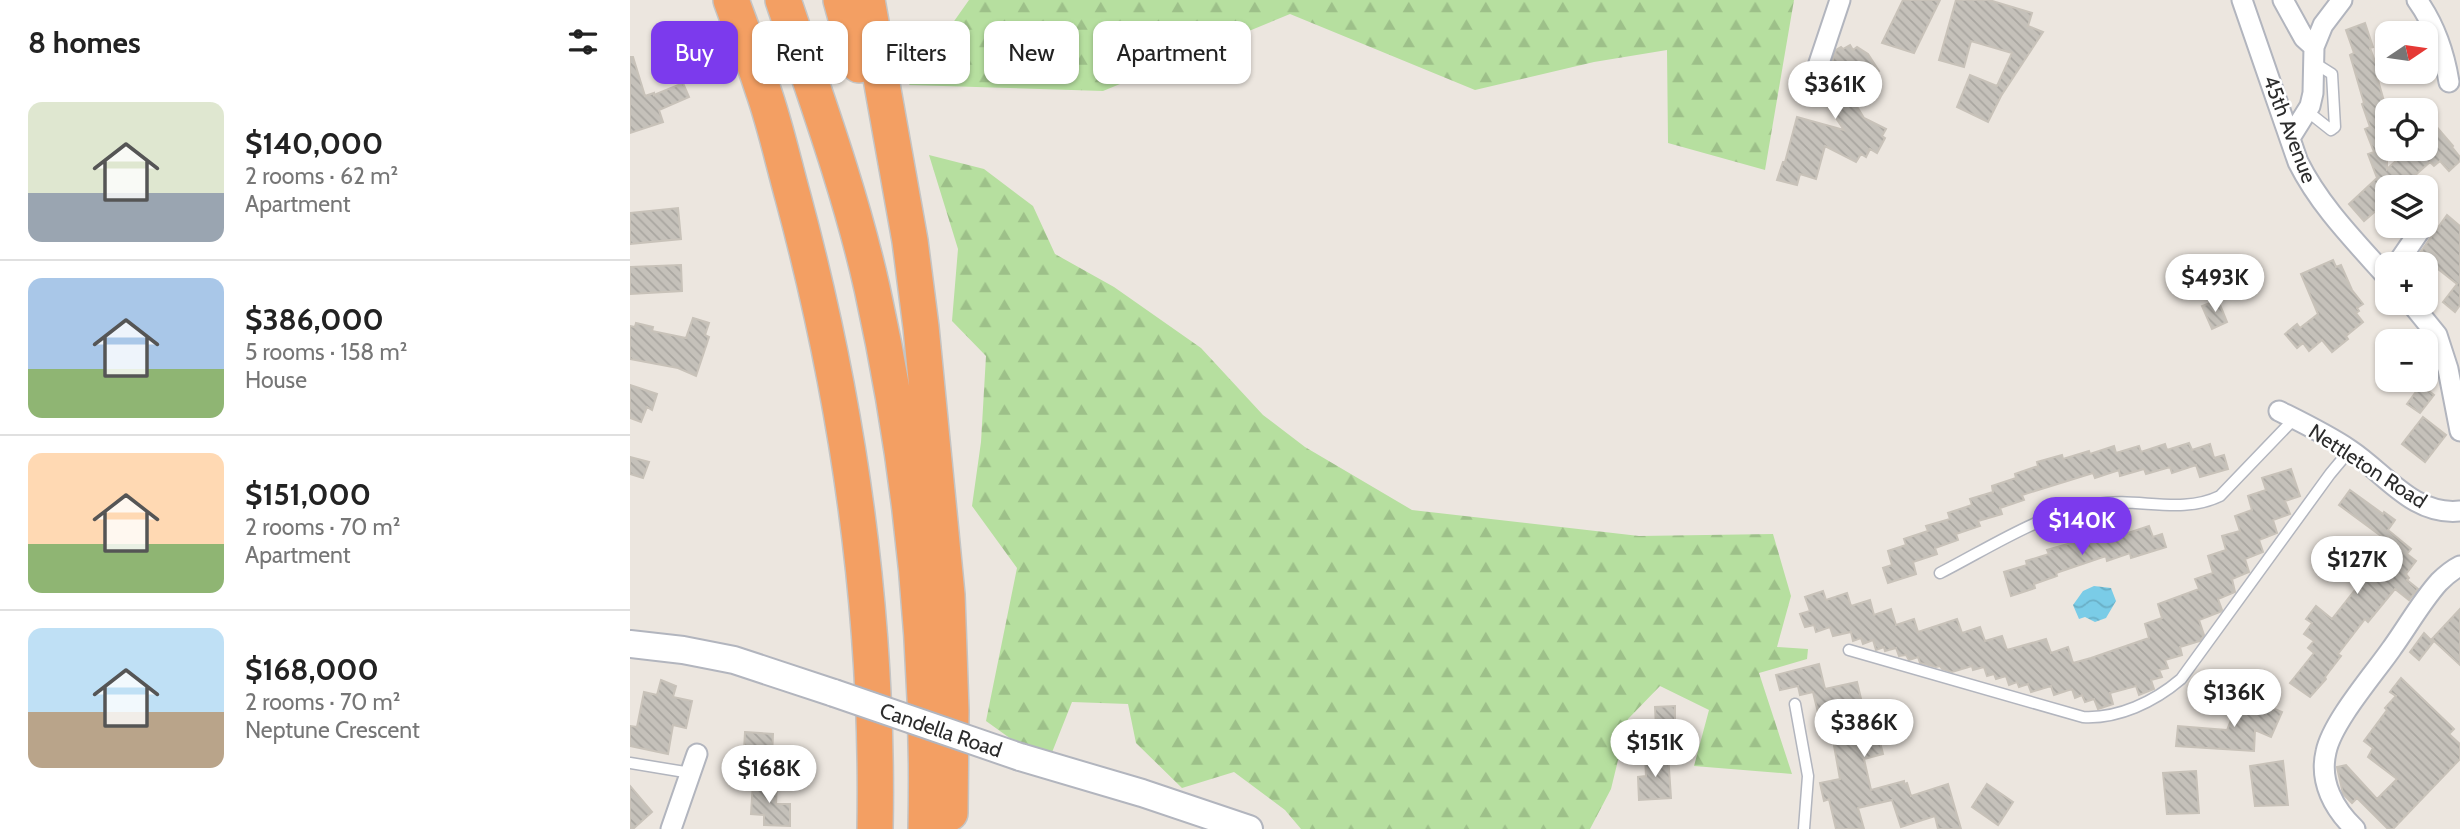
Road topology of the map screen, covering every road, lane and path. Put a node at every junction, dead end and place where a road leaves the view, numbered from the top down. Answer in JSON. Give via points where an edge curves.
{"nodes":[{"id":1,"x":713,"y":0,"type":"edge"},
{"id":2,"x":731,"y":0,"type":"edge"},
{"id":3,"x":783,"y":0,"type":"edge"},
{"id":4,"x":841,"y":0,"type":"edge"},
{"id":5,"x":867,"y":0,"type":"edge"},
{"id":6,"x":1840,"y":0,"type":"edge"},
{"id":7,"x":2242,"y":0,"type":"edge"},
{"id":8,"x":2283,"y":0,"type":"edge"},
{"id":9,"x":2342,"y":0,"type":"edge"},
{"id":10,"x":2417,"y":0,"type":"edge"},
{"id":11,"x":2313,"y":55,"type":"junction"},
{"id":12,"x":2449,"y":82,"type":"dead end"},
{"id":13,"x":1809,"y":93,"type":"dead end"},
{"id":14,"x":2307,"y":111,"type":"junction"},
{"id":15,"x":2290,"y":138,"type":"junction"},
{"id":16,"x":779,"y":147,"type":"junction"},
{"id":17,"x":2375,"y":263,"type":"edge"},
{"id":18,"x":2421,"y":315,"type":"edge"},
{"id":19,"x":921,"y":327,"type":"junction"},
{"id":20,"x":2287,"y":415,"type":"joint"},
{"id":21,"x":2460,"y":431,"type":"edge"},
{"id":22,"x":2350,"y":450,"type":"junction"},
{"id":23,"x":2460,"y":511,"type":"edge"},
{"id":24,"x":2460,"y":566,"type":"edge"},
{"id":25,"x":1940,"y":573,"type":"dead end"},
{"id":26,"x":630,"y":643,"type":"edge"},
{"id":27,"x":1849,"y":650,"type":"dead end"},
{"id":28,"x":1795,"y":704,"type":"dead end"},
{"id":29,"x":697,"y":754,"type":"dead end"},
{"id":30,"x":630,"y":763,"type":"edge"},
{"id":31,"x":692,"y":773,"type":"junction"},
{"id":32,"x":671,"y":829,"type":"edge"},
{"id":33,"x":875,"y":829,"type":"edge"},
{"id":34,"x":926,"y":829,"type":"edge"},
{"id":35,"x":949,"y":829,"type":"edge"},
{"id":36,"x":1249,"y":829,"type":"edge"},
{"id":37,"x":1804,"y":829,"type":"edge"},
{"id":38,"x":2355,"y":829,"type":"edge"}],
"edges":[{"from":1,"to":16,"type":"highway","via":[[746,89]]},
{"from":2,"to":16,"type":"highway"},
{"from":3,"to":34,"type":"highway","via":[[837,160],[872,287],[905,465],[921,619]]},
{"from":4,"to":19,"type":"highway"},
{"from":5,"to":19,"type":"highway"},
{"from":6,"to":13,"type":"street"},
{"from":7,"to":15,"type":"street","name":"45th Avenue"},
{"from":8,"to":11,"type":"street"},
{"from":9,"to":11,"type":"street","via":[[2323,25]]},
{"from":10,"to":12,"type":"street","via":[[2433,24]]},
{"from":11,"to":14,"type":"street","via":[[2313,93]]},
{"from":11,"to":14,"type":"lane","via":[[2332,74],[2335,127],[2331,130]]},
{"from":14,"to":15,"type":"street"},
{"from":15,"to":17,"type":"street","name":"45th Avenue","via":[[2309,184]]},
{"from":16,"to":33,"type":"highway","via":[[834,371],[857,518],[870,656]]},
{"from":18,"to":21,"type":"street","via":[[2437,335]]},
{"from":19,"to":35,"type":"highway","via":[[947,595]]},
{"from":20,"to":22,"type":"street","name":"Nettleton Road"},
{"from":20,"to":25,"type":"lane","via":[[2220,496],[2208,502],[2096,504],[2059,514]]},
{"from":22,"to":23,"type":"street","name":"Nettleton Road","via":[[2413,500],[2433,509]]},
{"from":22,"to":27,"type":"lane","via":[[2194,664],[2164,692],[2134,707],[2111,715],[2082,717]]},
{"from":24,"to":38,"type":"street","via":[[2446,575],[2426,600],[2341,720],[2326,750],[2327,786],[2341,814]]},
{"from":26,"to":36,"type":"street","name":"Candella Road","bridge":true,"via":[[734,660]]},
{"from":28,"to":37,"type":"lane","via":[[1808,776]]},
{"from":29,"to":31,"type":"street"},
{"from":30,"to":31,"type":"lane"},
{"from":31,"to":32,"type":"street"}]}
